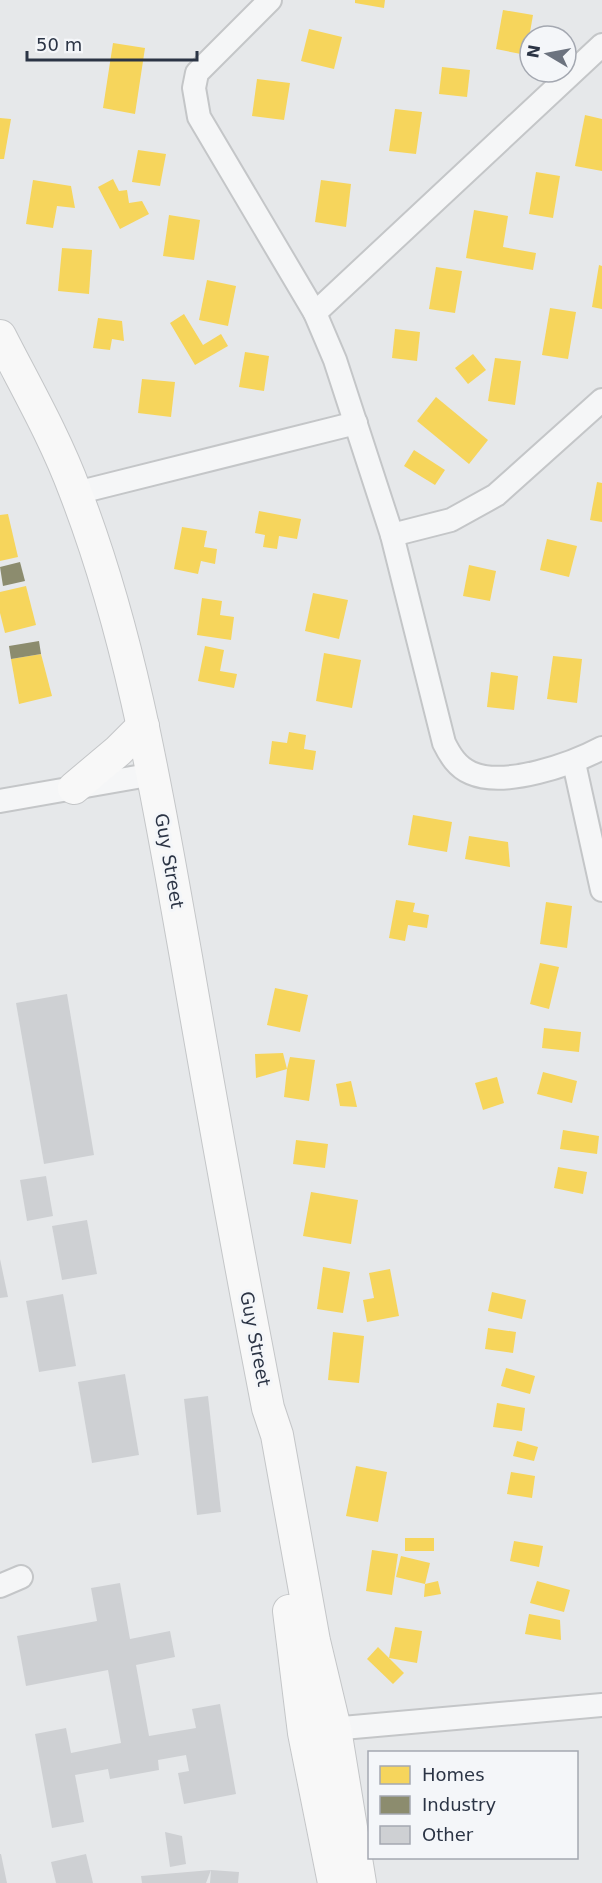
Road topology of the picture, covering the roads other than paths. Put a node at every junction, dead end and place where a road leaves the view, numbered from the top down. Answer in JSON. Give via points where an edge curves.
{"nodes":[{"id":1,"x":270,"y":0,"type":"edge"},
{"id":2,"x":602,"y":45,"type":"edge"},
{"id":3,"x":315,"y":313,"type":"junction"},
{"id":4,"x":0,"y":336,"type":"edge"},
{"id":5,"x":602,"y":400,"type":"edge"},
{"id":6,"x":356,"y":423,"type":"junction"},
{"id":7,"x":76,"y":493,"type":"junction"},
{"id":8,"x":392,"y":535,"type":"junction"},
{"id":9,"x":143,"y":726,"type":"junction"},
{"id":10,"x":602,"y":748,"type":"edge"},
{"id":11,"x":574,"y":763,"type":"junction"},
{"id":12,"x":154,"y":774,"type":"junction"},
{"id":13,"x":74,"y":788,"type":"junction"},
{"id":14,"x":0,"y":801,"type":"edge"},
{"id":15,"x":602,"y":890,"type":"edge"},
{"id":16,"x":268,"y":1408,"type":"junction"},
{"id":17,"x":21,"y":1577,"type":"dead end"},
{"id":18,"x":0,"y":1586,"type":"edge"},
{"id":19,"x":602,"y":1705,"type":"edge"},
{"id":20,"x":335,"y":1728,"type":"junction"},
{"id":21,"x":304,"y":1733,"type":"junction"},
{"id":22,"x":334,"y":1883,"type":"edge"},
{"id":23,"x":360,"y":1883,"type":"edge"}],
"edges":[{"from":1,"to":3,"type":"street","via":[[197,73],[194,101],[199,117]]},
{"from":2,"to":3,"type":"street"},
{"from":3,"to":6,"type":"street"},
{"from":4,"to":7,"type":"street","name":"Guy Street","via":[[42,415]]},
{"from":5,"to":8,"type":"street","via":[[496,495],[451,520]]},
{"from":6,"to":7,"type":"street"},
{"from":6,"to":8,"type":"street"},
{"from":7,"to":9,"type":"street","name":"Guy Street","via":[[118,622]]},
{"from":8,"to":11,"type":"street","via":[[444,742],[453,760],[472,773],[492,777],[517,776]]},
{"from":9,"to":12,"type":"street","name":"Guy Street"},
{"from":9,"to":13,"type":"street"},
{"from":10,"to":11,"type":"street"},
{"from":11,"to":15,"type":"street"},
{"from":12,"to":13,"type":"street"},
{"from":12,"to":16,"type":"street","name":"Guy Street"},
{"from":13,"to":14,"type":"street"},
{"from":16,"to":20,"type":"street","name":"Guy Street","via":[[277,1435],[314,1641]]},
{"from":16,"to":21,"type":"street","name":"Guy Street","via":[[265,1439]]},
{"from":17,"to":18,"type":"street"},
{"from":19,"to":20,"type":"street"},
{"from":20,"to":21,"type":"street"},
{"from":20,"to":23,"type":"street","name":"Guy Street"},
{"from":21,"to":22,"type":"street","name":"Guy Street"}]}
